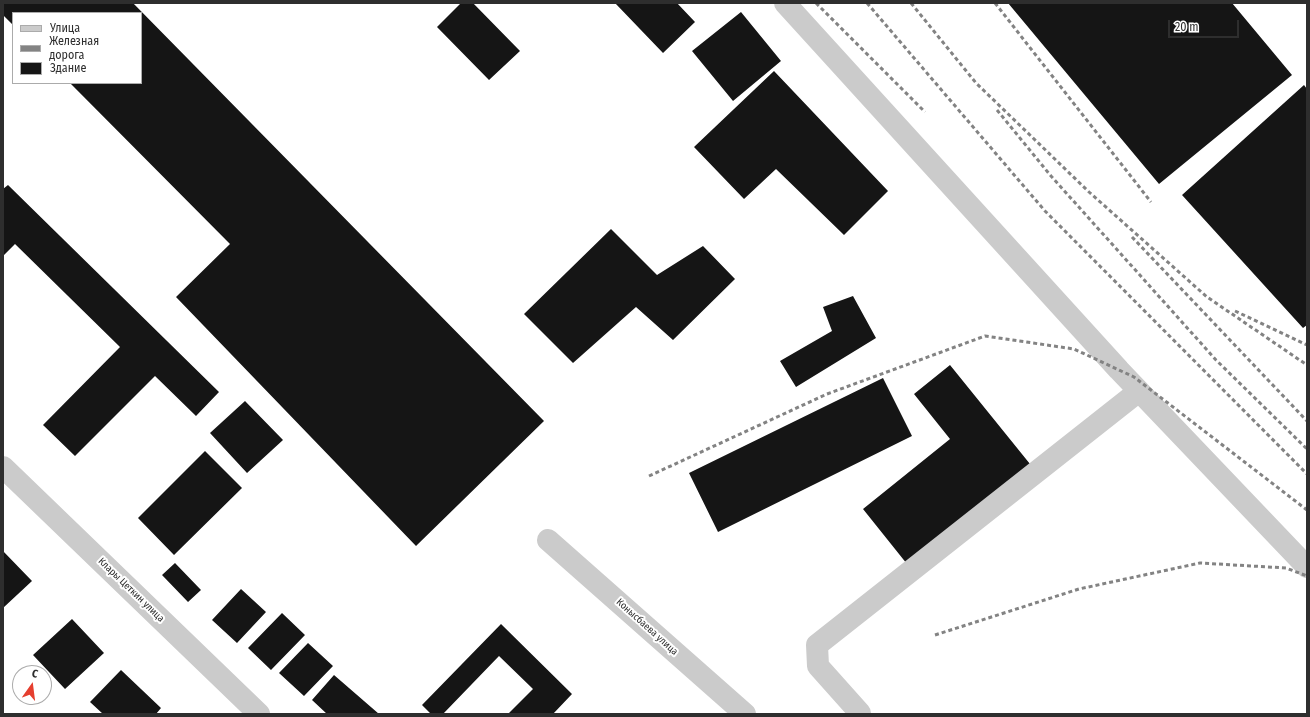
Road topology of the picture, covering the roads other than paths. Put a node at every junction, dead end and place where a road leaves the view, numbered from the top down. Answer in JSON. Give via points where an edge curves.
{"nodes":[{"id":1,"x":785,"y":3,"type":"edge"},
{"id":2,"x":1139,"y":391,"type":"junction"},
{"id":3,"x":3,"y":467,"type":"edge"},
{"id":4,"x":548,"y":540,"type":"dead end"},
{"id":5,"x":1307,"y":567,"type":"edge"},
{"id":6,"x":259,"y":714,"type":"edge"},
{"id":7,"x":745,"y":714,"type":"edge"},
{"id":8,"x":860,"y":714,"type":"edge"}],
"edges":[{"from":1,"to":2,"type":"street"},
{"from":2,"to":5,"type":"street"},
{"from":2,"to":8,"type":"street","via":[[817,645],[818,666]]},
{"from":3,"to":6,"type":"street","name":"Клары Цеткин улица"},
{"from":4,"to":7,"type":"street","name":"Конысбаева улица"}]}
